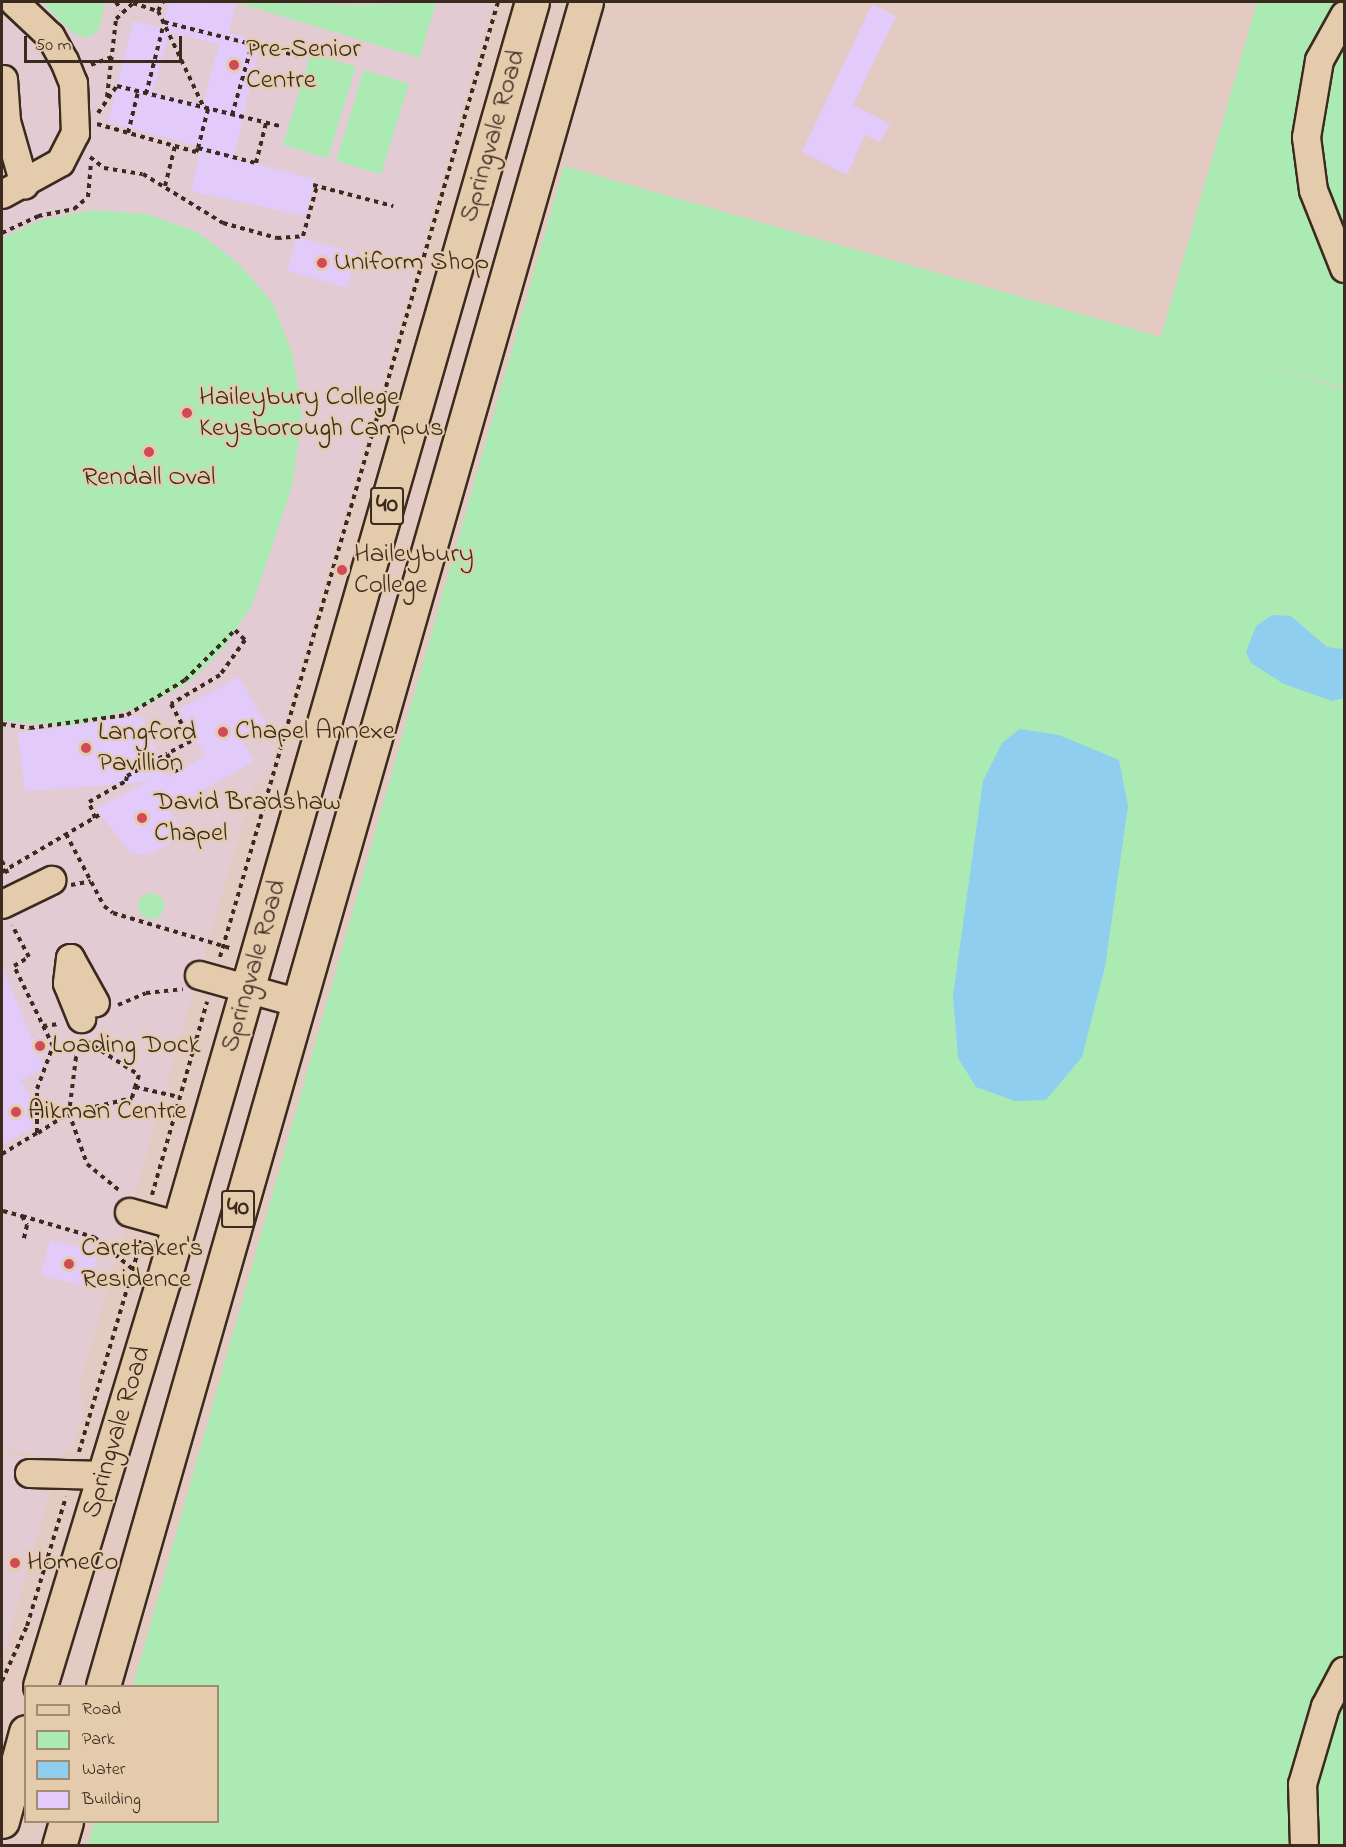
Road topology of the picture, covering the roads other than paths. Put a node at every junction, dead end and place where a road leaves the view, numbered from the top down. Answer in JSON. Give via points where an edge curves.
{"nodes":[{"id":1,"x":14,"y":2,"type":"edge"},
{"id":2,"x":532,"y":2,"type":"edge"},
{"id":3,"x":586,"y":2,"type":"edge"},
{"id":4,"x":1344,"y":15,"type":"edge"},
{"id":5,"x":3,"y":79,"type":"dead end"},
{"id":6,"x":13,"y":189,"type":"edge"},
{"id":7,"x":1344,"y":268,"type":"edge"},
{"id":8,"x":51,"y":880,"type":"dead end"},
{"id":9,"x":4,"y":910,"type":"edge"},
{"id":10,"x":70,"y":958,"type":"dead end"},
{"id":11,"x":208,"y":982,"type":"road end"},
{"id":12,"x":247,"y":988,"type":"junction"},
{"id":13,"x":296,"y":1002,"type":"junction"},
{"id":14,"x":93,"y":1020,"type":"road end"},
{"id":15,"x":140,"y":1205,"type":"road end"},
{"id":16,"x":179,"y":1226,"type":"junction"},
{"id":17,"x":29,"y":1473,"type":"dead end"},
{"id":18,"x":88,"y":1476,"type":"junction"},
{"id":19,"x":1344,"y":1671,"type":"edge"},
{"id":20,"x":40,"y":1685,"type":"edge"},
{"id":21,"x":103,"y":1685,"type":"edge"},
{"id":22,"x":24,"y":1739,"type":"edge"},
{"id":23,"x":2,"y":1821,"type":"edge"},
{"id":24,"x":65,"y":1823,"type":"edge"},
{"id":25,"x":59,"y":1845,"type":"edge"},
{"id":26,"x":1304,"y":1845,"type":"edge"}],
"edges":[{"from":1,"to":6,"type":"lane","via":[[50,36],[64,61],[76,113],[75,133],[60,162]]},
{"from":2,"to":12,"type":"highway","name":"Springvale Road","number":"40"},
{"from":3,"to":13,"type":"highway","name":"Springvale Road","number":"40"},
{"from":4,"to":7,"type":"lane","via":[[1319,60],[1306,137],[1313,190]]},
{"from":5,"to":6,"type":"lane"},
{"from":8,"to":9,"type":"lane"},
{"from":10,"to":14,"type":"lane","via":[[67,983]]},
{"from":11,"to":12,"type":"lane"},
{"from":12,"to":13,"type":"lane"},
{"from":12,"to":16,"type":"highway","name":"Springvale Road","number":"40"},
{"from":13,"to":21,"type":"highway","name":"Springvale Road","number":"40"},
{"from":15,"to":16,"type":"lane"},
{"from":16,"to":18,"type":"highway","name":"Springvale Road","number":"40","via":[[148,1276]]},
{"from":17,"to":18,"type":"lane"},
{"from":18,"to":20,"type":"highway","name":"Springvale Road","number":"40"},
{"from":19,"to":26,"type":"lane","via":[[1325,1706],[1302,1784]]},
{"from":22,"to":23,"type":"highway"},
{"from":24,"to":25,"type":"highway"}]}
